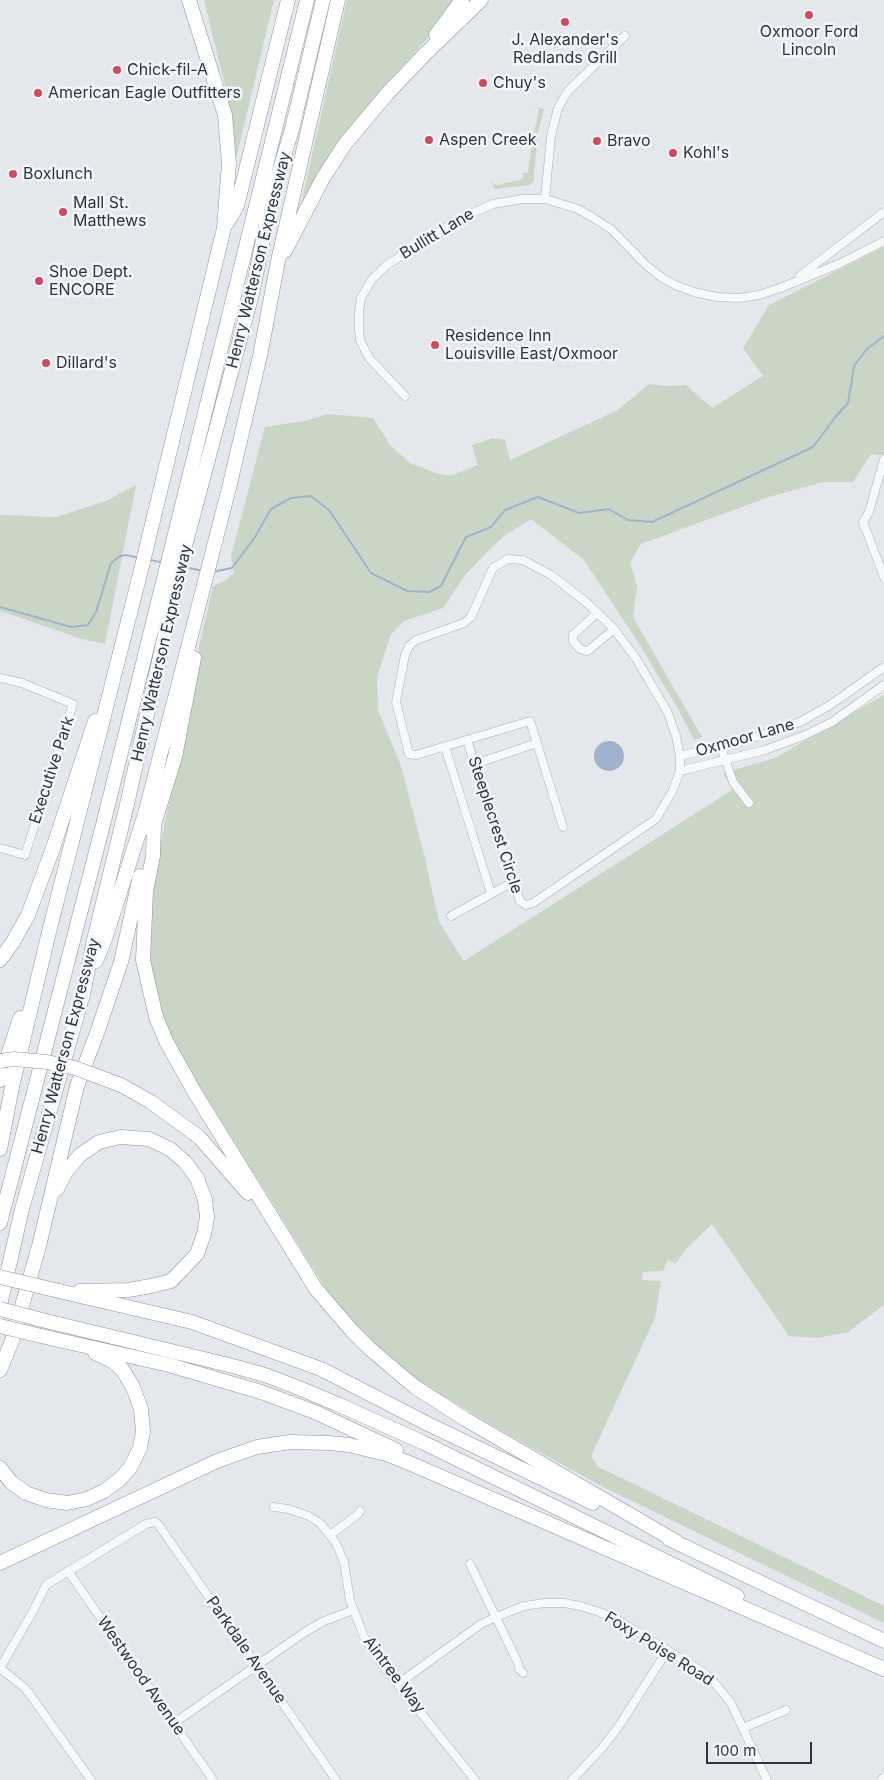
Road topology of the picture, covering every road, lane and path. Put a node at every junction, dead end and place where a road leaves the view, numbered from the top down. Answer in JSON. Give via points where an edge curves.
{"nodes":[{"id":1,"x":189,"y":0,"type":"edge"},
{"id":2,"x":198,"y":0,"type":"edge"},
{"id":3,"x":288,"y":0,"type":"edge"},
{"id":4,"x":307,"y":0,"type":"edge"},
{"id":5,"x":323,"y":0,"type":"edge"},
{"id":6,"x":338,"y":0,"type":"edge"},
{"id":7,"x":462,"y":0,"type":"edge"},
{"id":8,"x":481,"y":0,"type":"edge"},
{"id":9,"x":625,"y":36,"type":"dead end"},
{"id":10,"x":424,"y":55,"type":"junction"},
{"id":11,"x":221,"y":101,"type":"junction"},
{"id":12,"x":545,"y":199,"type":"junction"},
{"id":13,"x":884,"y":212,"type":"edge"},
{"id":14,"x":224,"y":228,"type":"junction"},
{"id":15,"x":884,"y":241,"type":"edge"},
{"id":16,"x":278,"y":261,"type":"junction"},
{"id":17,"x":792,"y":282,"type":"junction"},
{"id":18,"x":405,"y":396,"type":"dead end"},
{"id":19,"x":884,"y":459,"type":"edge"},
{"id":20,"x":177,"y":552,"type":"junction"},
{"id":21,"x":884,"y":577,"type":"edge"},
{"id":22,"x":171,"y":578,"type":"junction"},
{"id":23,"x":206,"y":586,"type":"junction"},
{"id":24,"x":597,"y":613,"type":"junction"},
{"id":25,"x":614,"y":629,"type":"junction"},
{"id":26,"x":119,"y":658,"type":"junction"},
{"id":27,"x":884,"y":666,"type":"edge"},
{"id":28,"x":0,"y":678,"type":"edge"},
{"id":29,"x":884,"y":685,"type":"edge"},
{"id":30,"x":468,"y":740,"type":"junction"},
{"id":31,"x":537,"y":743,"type":"junction"},
{"id":32,"x":445,"y":747,"type":"junction"},
{"id":33,"x":721,"y":747,"type":"junction"},
{"id":34,"x":680,"y":756,"type":"junction"},
{"id":35,"x":725,"y":761,"type":"junction"},
{"id":36,"x":475,"y":764,"type":"junction"},
{"id":37,"x":680,"y":771,"type":"junction"},
{"id":38,"x":749,"y":804,"type":"dead end"},
{"id":39,"x":154,"y":824,"type":"junction"},
{"id":40,"x":563,"y":827,"type":"dead end"},
{"id":41,"x":0,"y":848,"type":"edge"},
{"id":42,"x":513,"y":882,"type":"junction"},
{"id":43,"x":491,"y":893,"type":"junction"},
{"id":44,"x":451,"y":916,"type":"dead end"},
{"id":45,"x":49,"y":932,"type":"junction"},
{"id":46,"x":0,"y":960,"type":"edge"},
{"id":47,"x":83,"y":994,"type":"junction"},
{"id":48,"x":0,"y":1061,"type":"edge"},
{"id":49,"x":0,"y":1080,"type":"edge"},
{"id":50,"x":0,"y":1149,"type":"edge"},
{"id":51,"x":49,"y":1205,"type":"junction"},
{"id":52,"x":0,"y":1223,"type":"edge"},
{"id":53,"x":286,"y":1238,"type":"junction"},
{"id":54,"x":0,"y":1277,"type":"edge"},
{"id":55,"x":59,"y":1291,"type":"junction"},
{"id":56,"x":0,"y":1305,"type":"edge"},
{"id":57,"x":0,"y":1309,"type":"edge"},
{"id":58,"x":0,"y":1326,"type":"edge"},
{"id":59,"x":76,"y":1344,"type":"junction"},
{"id":60,"x":0,"y":1370,"type":"edge"},
{"id":61,"x":0,"y":1468,"type":"edge"},
{"id":62,"x":274,"y":1507,"type":"dead end"},
{"id":63,"x":360,"y":1511,"type":"dead end"},
{"id":64,"x":330,"y":1535,"type":"junction"},
{"id":65,"x":676,"y":1542,"type":"junction"},
{"id":66,"x":598,"y":1545,"type":"junction"},
{"id":67,"x":0,"y":1563,"type":"edge"},
{"id":68,"x":470,"y":1564,"type":"dead end"},
{"id":69,"x":68,"y":1571,"type":"junction"},
{"id":70,"x":353,"y":1610,"type":"junction"},
{"id":71,"x":496,"y":1616,"type":"junction"},
{"id":72,"x":884,"y":1641,"type":"edge"},
{"id":73,"x":668,"y":1650,"type":"junction"},
{"id":74,"x":257,"y":1666,"type":"junction"},
{"id":75,"x":879,"y":1667,"type":"edge"},
{"id":76,"x":0,"y":1668,"type":"edge"},
{"id":77,"x":523,"y":1673,"type":"dead end"},
{"id":78,"x":398,"y":1684,"type":"junction"},
{"id":79,"x":786,"y":1710,"type":"dead end"},
{"id":80,"x":174,"y":1723,"type":"junction"},
{"id":81,"x":743,"y":1728,"type":"junction"},
{"id":82,"x":884,"y":1778,"type":"edge"},
{"id":83,"x":90,"y":1780,"type":"edge"},
{"id":84,"x":213,"y":1780,"type":"edge"},
{"id":85,"x":336,"y":1780,"type":"edge"},
{"id":86,"x":474,"y":1780,"type":"edge"},
{"id":87,"x":572,"y":1780,"type":"edge"},
{"id":88,"x":768,"y":1780,"type":"edge"},
{"id":89,"x":881,"y":1780,"type":"edge"}],
"edges":[{"from":1,"to":11,"type":"highway"},
{"from":2,"to":11,"type":"highway"},
{"from":3,"to":14,"type":"highway","via":[[237,206]]},
{"from":4,"to":20,"type":"highway","name":"Henry Watterson Expressway"},
{"from":5,"to":20,"type":"highway","name":"Henry Watterson Expressway","via":[[292,130],[271,199],[253,290]]},
{"from":6,"to":16,"type":"highway"},
{"from":7,"to":10,"type":"highway"},
{"from":8,"to":10,"type":"highway"},
{"from":9,"to":12,"type":"street","via":[[568,91],[558,108],[551,136]]},
{"from":10,"to":16,"type":"highway","via":[[369,113],[345,144]]},
{"from":11,"to":14,"type":"highway","via":[[229,151]]},
{"from":12,"to":17,"type":"street","name":"Bullitt Lane","via":[[592,217],[612,230],[660,277],[694,292],[739,298],[758,295]]},
{"from":12,"to":18,"type":"street","name":"Bullitt Lane","via":[[502,201],[472,212],[387,265],[367,287],[360,304],[360,340],[370,360]]},
{"from":13,"to":17,"type":"street","name":"Bullitt Lane"},
{"from":14,"to":26,"type":"highway"},
{"from":15,"to":17,"type":"street","name":"Bullitt Lane","via":[[839,264]]},
{"from":16,"to":23,"type":"highway","via":[[260,356]]},
{"from":19,"to":21,"type":"street","via":[[869,512],[863,522]]},
{"from":20,"to":22,"type":"highway","name":"Henry Watterson Expressway"},
{"from":22,"to":47,"type":"highway","name":"Henry Watterson Expressway"},
{"from":22,"to":52,"type":"highway","name":"Henry Watterson Expressway","via":[[106,812]]},
{"from":23,"to":39,"type":"highway","via":[[174,757]]},
{"from":23,"to":47,"type":"highway","via":[[145,814],[105,939]]},
{"from":24,"to":25,"type":"street","name":"Steeplecrest Circle"},
{"from":24,"to":25,"type":"street","via":[[572,635],[580,649],[590,650]]},
{"from":24,"to":32,"type":"street","name":"Steeplecrest Circle","via":[[551,575],[529,562],[508,559],[493,568],[471,617],[464,623],[416,640],[405,655],[396,702],[410,754]]},
{"from":25,"to":34,"type":"street","name":"Steeplecrest Circle","via":[[637,660],[668,714]]},
{"from":26,"to":45,"type":"highway"},
{"from":26,"to":46,"type":"highway","via":[[85,746],[28,915]]},
{"from":27,"to":33,"type":"street","name":"Oxmoor Lane","via":[[810,717]]},
{"from":28,"to":41,"type":"street","name":"Executive Park","via":[[22,683],[73,704],[25,855]]},
{"from":29,"to":35,"type":"street","name":"Oxmoor Lane","via":[[832,722],[812,732]]},
{"from":30,"to":31,"type":"street","via":[[530,721]]},
{"from":30,"to":32,"type":"street","name":"Steeplecrest Circle"},
{"from":30,"to":36,"type":"street","name":"Steeplecrest Circle"},
{"from":31,"to":36,"type":"street"},
{"from":31,"to":40,"type":"street"},
{"from":32,"to":43,"type":"street"},
{"from":33,"to":34,"type":"street","name":"Oxmoor Lane"},
{"from":33,"to":35,"type":"street"},
{"from":34,"to":37,"type":"street","name":"Steeplecrest Circle"},
{"from":35,"to":37,"type":"street","name":"Oxmoor Lane"},
{"from":35,"to":38,"type":"street","via":[[733,782]]},
{"from":36,"to":42,"type":"street","name":"Steeplecrest Circle"},
{"from":37,"to":42,"type":"street","name":"Steeplecrest Circle","via":[[656,819],[533,903],[526,905],[520,901]]},
{"from":39,"to":51,"type":"highway","via":[[121,962],[76,1086]]},
{"from":39,"to":53,"type":"highway","via":[[153,856],[146,891],[143,960],[156,1017],[195,1093]]},
{"from":42,"to":43,"type":"street"},
{"from":43,"to":44,"type":"street"},
{"from":45,"to":49,"type":"highway"},
{"from":45,"to":50,"type":"highway"},
{"from":47,"to":56,"type":"highway","name":"Henry Watterson Expressway","via":[[22,1209]]},
{"from":48,"to":53,"type":"highway","bridge":true,"via":[[47,1062],[75,1068],[121,1085],[151,1102],[199,1137]]},
{"from":51,"to":55,"type":"highway","via":[[65,1173],[80,1155],[99,1142],[121,1137],[149,1139],[170,1149],[197,1178],[207,1217],[197,1254],[171,1280],[128,1290]]},
{"from":51,"to":60,"type":"highway","via":[[12,1341]]},
{"from":53,"to":65,"type":"highway","via":[[316,1289],[353,1332],[415,1387]]},
{"from":54,"to":55,"type":"highway","bridge":true},
{"from":55,"to":65,"type":"highway","via":[[192,1322],[321,1369],[428,1424]]},
{"from":57,"to":75,"type":"highway","bridge":true,"via":[[265,1375],[337,1404],[676,1565]]},
{"from":58,"to":59,"type":"highway","bridge":true},
{"from":59,"to":61,"type":"highway","via":[[112,1361],[122,1369],[133,1386],[141,1409],[143,1430],[140,1448],[130,1468],[104,1492],[67,1503],[26,1493]]},
{"from":59,"to":66,"type":"highway","via":[[169,1365],[287,1401]]},
{"from":62,"to":64,"type":"street","name":"Aintree Way","via":[[288,1508],[309,1516]]},
{"from":63,"to":64,"type":"street"},
{"from":64,"to":70,"type":"street","name":"Aintree Way","via":[[341,1554]]},
{"from":65,"to":72,"type":"highway"},
{"from":66,"to":67,"type":"highway","via":[[386,1454],[349,1445],[290,1442],[257,1446],[217,1461]]},
{"from":66,"to":75,"type":"highway"},
{"from":68,"to":71,"type":"street"},
{"from":69,"to":74,"type":"street","name":"Parkdale Avenue","via":[[146,1524],[155,1522]]},
{"from":69,"to":76,"type":"street","via":[[46,1584]]},
{"from":69,"to":80,"type":"street","name":"Westwood Avenue"},
{"from":70,"to":74,"type":"street","via":[[322,1622]]},
{"from":70,"to":78,"type":"street","name":"Aintree Way","via":[[374,1654]]},
{"from":71,"to":73,"type":"street","name":"Foxy Poise Road","via":[[524,1606],[564,1603],[580,1606],[618,1620]]},
{"from":71,"to":77,"type":"street"},
{"from":71,"to":78,"type":"street","name":"Foxy Poise Road"},
{"from":73,"to":81,"type":"street","name":"Foxy Poise Road","via":[[714,1680],[731,1703]]},
{"from":73,"to":87,"type":"street","via":[[617,1729]]},
{"from":74,"to":80,"type":"street"},
{"from":74,"to":85,"type":"street","name":"Parkdale Avenue"},
{"from":76,"to":83,"type":"street","via":[[30,1694]]},
{"from":78,"to":86,"type":"street","name":"Aintree Way"},
{"from":79,"to":81,"type":"street"},
{"from":80,"to":84,"type":"street","name":"Westwood Avenue"},
{"from":81,"to":88,"type":"street","name":"Foxy Poise Road"},
{"from":82,"to":89,"type":"street"}]}
